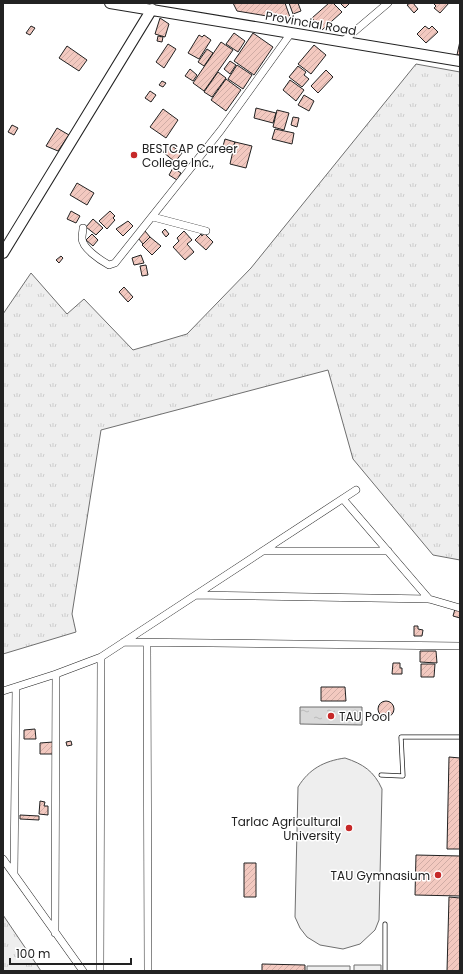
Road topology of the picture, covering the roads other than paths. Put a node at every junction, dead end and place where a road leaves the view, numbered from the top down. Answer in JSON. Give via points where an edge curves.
{"nodes":[{"id":1,"x":110,"y":3,"type":"edge"},
{"id":2,"x":388,"y":3,"type":"edge"},
{"id":3,"x":152,"y":9,"type":"junction"},
{"id":4,"x":291,"y":33,"type":"junction"},
{"id":5,"x":342,"y":42,"type":"junction"},
{"id":6,"x":460,"y":61,"type":"edge"},
{"id":7,"x":153,"y":217,"type":"junction"},
{"id":8,"x":83,"y":228,"type":"dead end"},
{"id":9,"x":206,"y":231,"type":"dead end"},
{"id":10,"x":3,"y":253,"type":"edge"},
{"id":11,"x":356,"y":490,"type":"dead end"},
{"id":12,"x":343,"y":499,"type":"junction"},
{"id":13,"x":262,"y":551,"type":"junction"},
{"id":14,"x":388,"y":551,"type":"junction"},
{"id":15,"x":196,"y":595,"type":"junction"},
{"id":16,"x":429,"y":599,"type":"junction"},
{"id":17,"x":460,"y":608,"type":"edge"},
{"id":18,"x":124,"y":642,"type":"junction"},
{"id":19,"x":148,"y":644,"type":"junction"},
{"id":20,"x":460,"y":646,"type":"edge"},
{"id":21,"x":101,"y":657,"type":"junction"},
{"id":22,"x":56,"y":674,"type":"junction"},
{"id":23,"x":16,"y":687,"type":"junction"},
{"id":24,"x":3,"y":691,"type":"edge"},
{"id":25,"x":460,"y":737,"type":"edge"},
{"id":26,"x":381,"y":775,"type":"dead end"},
{"id":27,"x":3,"y":859,"type":"edge"},
{"id":28,"x":14,"y":874,"type":"junction"},
{"id":29,"x":385,"y":924,"type":"dead end"},
{"id":30,"x":54,"y":933,"type":"junction"},
{"id":31,"x":84,"y":971,"type":"edge"},
{"id":32,"x":100,"y":971,"type":"edge"},
{"id":33,"x":148,"y":971,"type":"edge"},
{"id":34,"x":385,"y":971,"type":"edge"}],
"edges":[{"from":1,"to":3,"type":"main road","name":"Provincial Road"},
{"from":2,"to":5,"type":"street"},
{"from":3,"to":4,"type":"main road","name":"Provincial Road"},
{"from":3,"to":10,"type":"main road"},
{"from":4,"to":5,"type":"main road","name":"Provincial Road"},
{"from":4,"to":7,"type":"street","via":[[221,130]]},
{"from":5,"to":6,"type":"main road","name":"Provincial Road"},
{"from":7,"to":8,"type":"street","via":[[115,263],[109,265],[84,244]]},
{"from":7,"to":9,"type":"street"},
{"from":11,"to":12,"type":"street"},
{"from":12,"to":13,"type":"street"},
{"from":12,"to":14,"type":"street"},
{"from":13,"to":14,"type":"street"},
{"from":13,"to":15,"type":"street"},
{"from":14,"to":16,"type":"street"},
{"from":15,"to":16,"type":"street"},
{"from":15,"to":18,"type":"street"},
{"from":16,"to":17,"type":"street"},
{"from":18,"to":19,"type":"street"},
{"from":18,"to":21,"type":"street"},
{"from":19,"to":20,"type":"street"},
{"from":19,"to":33,"type":"street"},
{"from":21,"to":22,"type":"street"},
{"from":21,"to":32,"type":"street"},
{"from":22,"to":23,"type":"street"},
{"from":22,"to":30,"type":"street"},
{"from":23,"to":24,"type":"street"},
{"from":23,"to":28,"type":"street"},
{"from":25,"to":26,"type":"lane","via":[[401,737],[403,776]]},
{"from":27,"to":28,"type":"street"},
{"from":28,"to":30,"type":"street"},
{"from":29,"to":34,"type":"lane"},
{"from":30,"to":31,"type":"street"}]}
